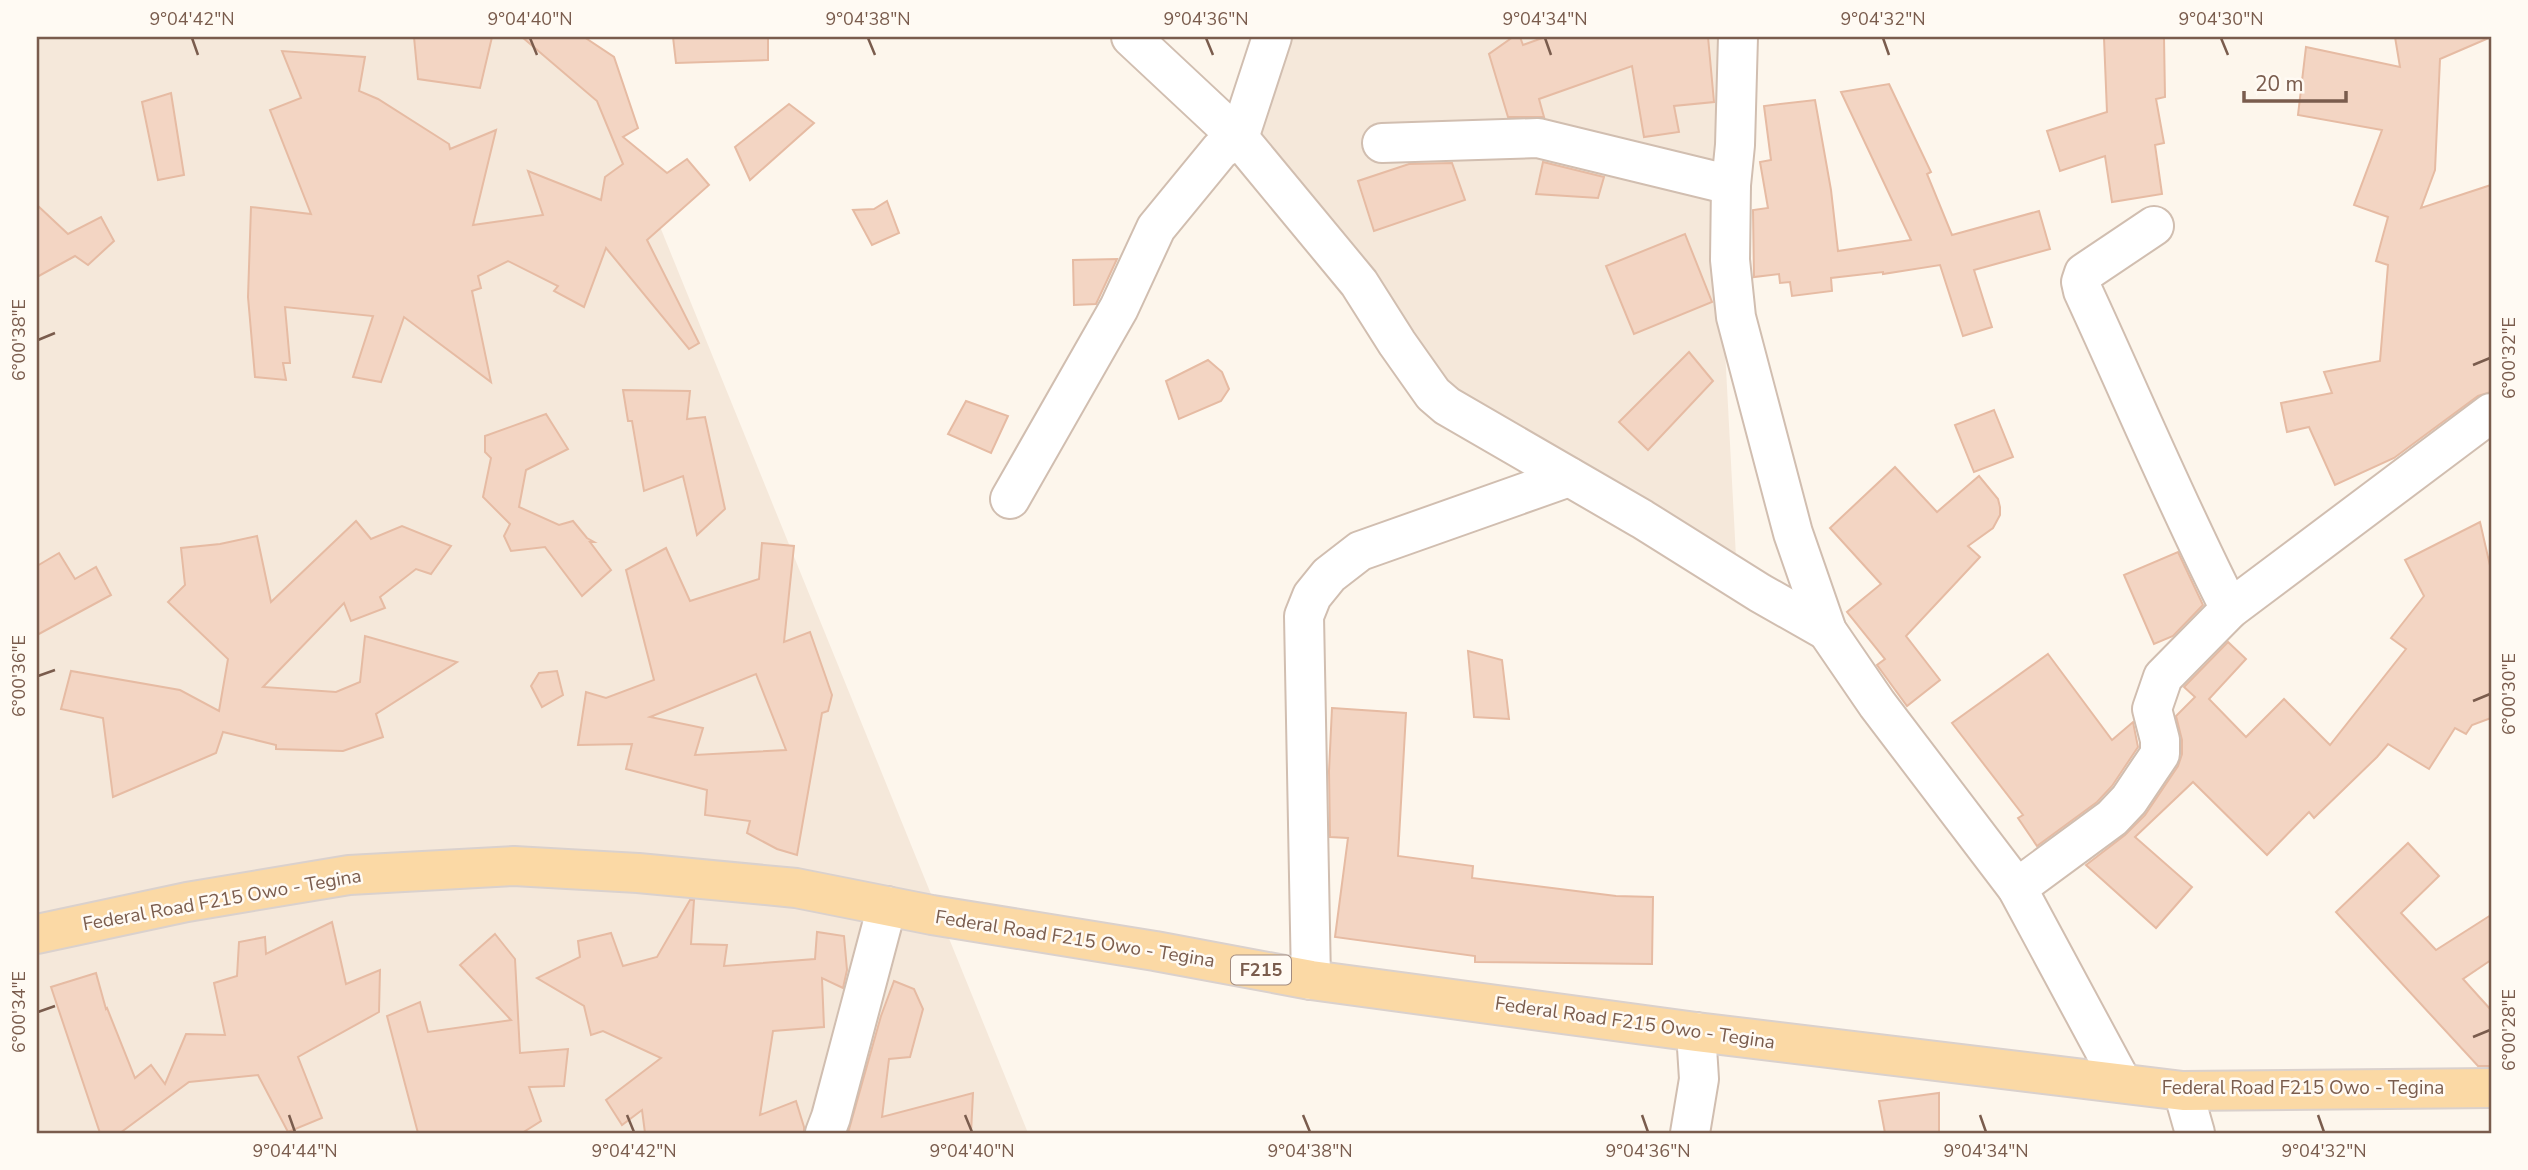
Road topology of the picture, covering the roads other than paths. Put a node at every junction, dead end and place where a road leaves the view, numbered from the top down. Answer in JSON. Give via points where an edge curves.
{"nodes":[{"id":1,"x":1132,"y":37,"type":"edge"},
{"id":2,"x":1272,"y":37,"type":"edge"},
{"id":3,"x":1738,"y":37,"type":"edge"},
{"id":4,"x":1239,"y":138,"type":"junction"},
{"id":5,"x":1382,"y":143,"type":"dead end"},
{"id":6,"x":1731,"y":185,"type":"junction"},
{"id":7,"x":2154,"y":226,"type":"dead end"},
{"id":8,"x":2491,"y":413,"type":"edge"},
{"id":9,"x":1569,"y":477,"type":"junction"},
{"id":10,"x":1010,"y":499,"type":"dead end"},
{"id":11,"x":2230,"y":609,"type":"junction"},
{"id":12,"x":1827,"y":631,"type":"junction"},
{"id":13,"x":2017,"y":888,"type":"junction"},
{"id":14,"x":887,"y":906,"type":"junction"},
{"id":15,"x":37,"y":934,"type":"edge"},
{"id":16,"x":1311,"y":980,"type":"junction"},
{"id":17,"x":1696,"y":1032,"type":"junction"},
{"id":18,"x":2122,"y":1083,"type":"junction"},
{"id":19,"x":2491,"y":1088,"type":"edge"},
{"id":20,"x":2183,"y":1091,"type":"junction"},
{"id":21,"x":825,"y":1133,"type":"edge"},
{"id":22,"x":1690,"y":1133,"type":"edge"},
{"id":23,"x":2196,"y":1133,"type":"edge"}],
"edges":[{"from":1,"to":4,"type":"street"},
{"from":2,"to":4,"type":"street"},
{"from":3,"to":6,"type":"street"},
{"from":4,"to":9,"type":"street","via":[[1359,283],[1433,394]]},
{"from":4,"to":10,"type":"street","via":[[1220,150],[1156,228],[1119,308]]},
{"from":5,"to":6,"type":"street","via":[[1538,138]]},
{"from":6,"to":12,"type":"street","via":[[1730,260],[1736,317],[1793,533]]},
{"from":7,"to":11,"type":"street","via":[[2084,272],[2082,291]]},
{"from":8,"to":11,"type":"street"},
{"from":9,"to":12,"type":"street"},
{"from":9,"to":16,"type":"street","via":[[1360,551],[1329,575],[1312,596],[1304,616]]},
{"from":11,"to":13,"type":"street","via":[[2163,677],[2152,709],[2160,754],[2129,800],[2112,818]]},
{"from":12,"to":13,"type":"street"},
{"from":13,"to":18,"type":"street"},
{"from":14,"to":15,"type":"main road","name":"Federal Road F215 Owo - Tegina","number":"F215","via":[[783,887],[514,866],[349,875],[187,902]]},
{"from":14,"to":16,"type":"main road","name":"Federal Road F215 Owo - Tegina","number":"F215"},
{"from":14,"to":21,"type":"street"},
{"from":16,"to":17,"type":"main road","name":"Federal Road F215 Owo - Tegina","number":"F215"},
{"from":17,"to":18,"type":"main road","name":"Federal Road F215 Owo - Tegina","number":"F215"},
{"from":17,"to":22,"type":"street","via":[[1699,1079]]},
{"from":18,"to":20,"type":"main road","name":"Federal Road F215 Owo - Tegina","number":"F215"},
{"from":19,"to":20,"type":"main road","name":"Federal Road F215 Owo - Tegina","number":"F215"},
{"from":20,"to":23,"type":"street"}]}
